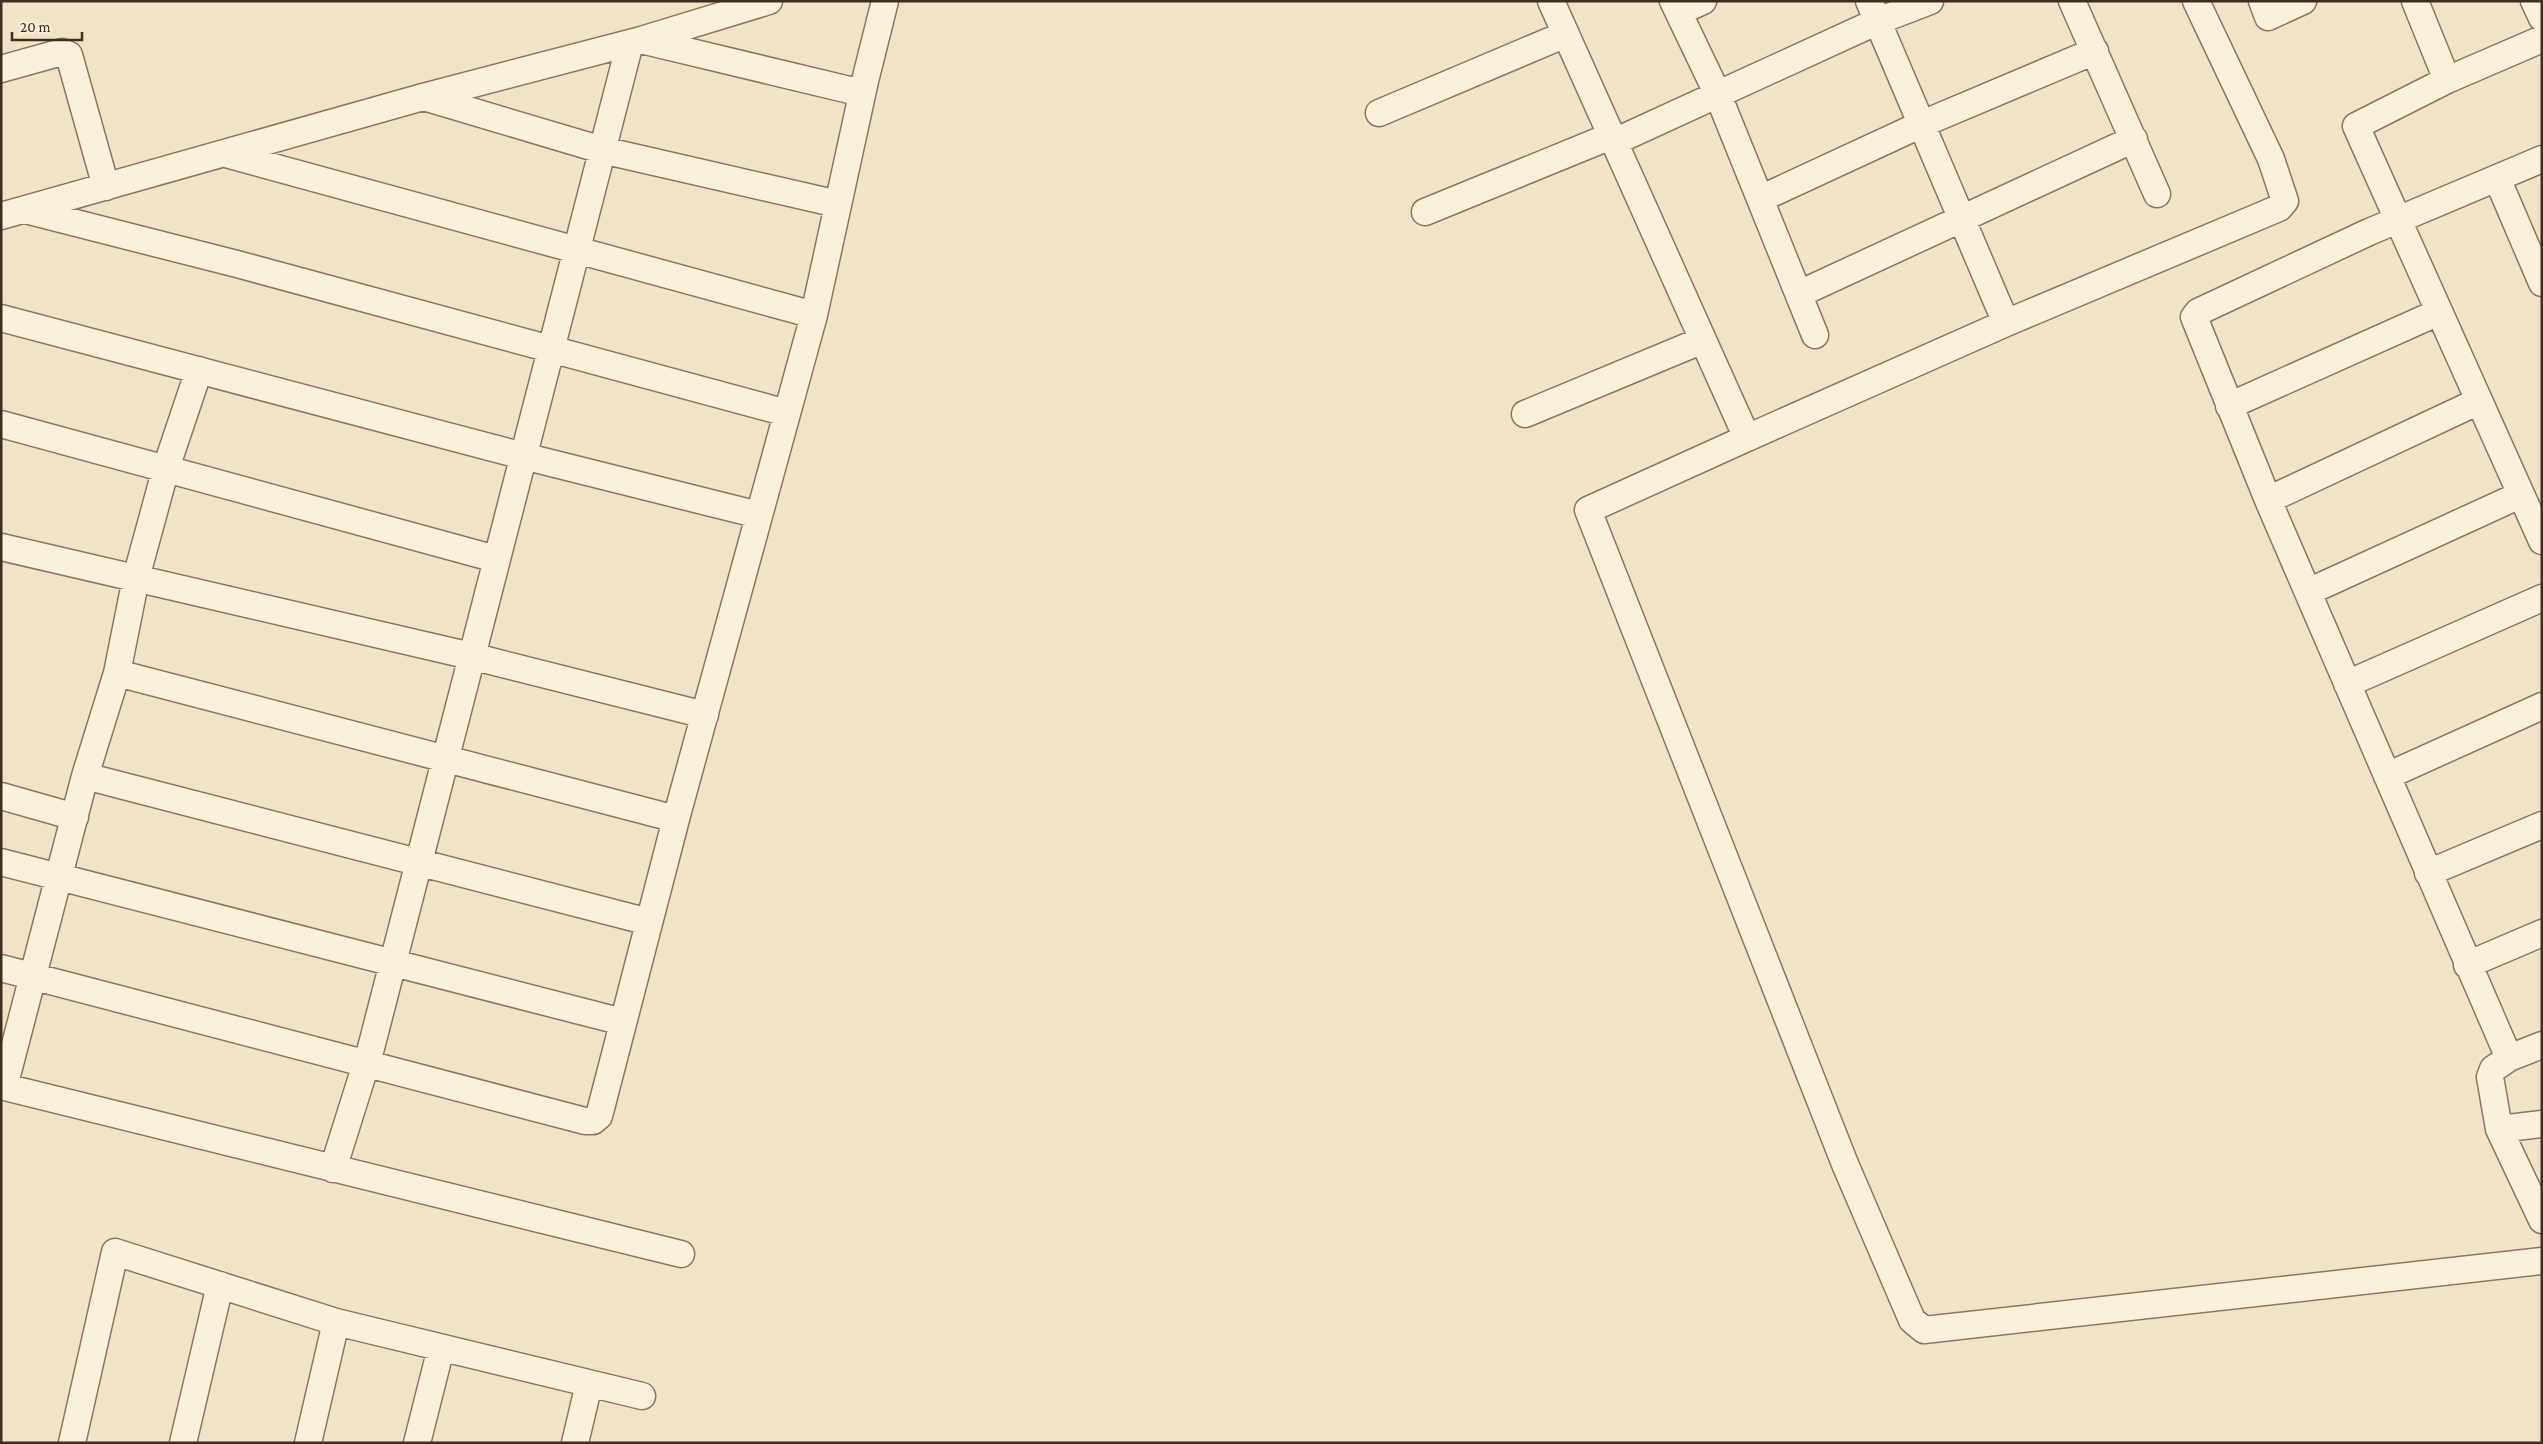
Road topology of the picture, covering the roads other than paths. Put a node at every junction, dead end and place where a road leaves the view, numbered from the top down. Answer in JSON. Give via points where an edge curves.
{"nodes":[{"id":1,"x":769,"y":1,"type":"edge"},
{"id":2,"x":885,"y":1,"type":"edge"},
{"id":3,"x":1551,"y":1,"type":"edge"},
{"id":4,"x":1703,"y":1,"type":"edge"},
{"id":5,"x":1930,"y":1,"type":"edge"},
{"id":6,"x":2072,"y":1,"type":"edge"},
{"id":7,"x":2196,"y":1,"type":"edge"},
{"id":8,"x":2262,"y":1,"type":"edge"},
{"id":9,"x":2303,"y":1,"type":"edge"},
{"id":10,"x":2415,"y":1,"type":"edge"},
{"id":11,"x":2534,"y":1,"type":"edge"},
{"id":12,"x":1676,"y":7,"type":"edge"},
{"id":13,"x":1874,"y":11,"type":"edge"},
{"id":14,"x":2542,"y":18,"type":"edge"},
{"id":15,"x":1566,"y":34,"type":"junction"},
{"id":16,"x":2542,"y":39,"type":"edge"},
{"id":17,"x":635,"y":42,"type":"junction"},
{"id":18,"x":2095,"y":51,"type":"junction"},
{"id":19,"x":1,"y":69,"type":"edge"},
{"id":20,"x":2447,"y":80,"type":"junction"},
{"id":21,"x":862,"y":93,"type":"junction"},
{"id":22,"x":1718,"y":95,"type":"junction"},
{"id":23,"x":423,"y":97,"type":"junction"},
{"id":24,"x":1379,"y":113,"type":"dead end"},
{"id":25,"x":1922,"y":124,"type":"junction"},
{"id":26,"x":1613,"y":139,"type":"junction"},
{"id":27,"x":2134,"y":139,"type":"junction"},
{"id":28,"x":602,"y":150,"type":"junction"},
{"id":29,"x":225,"y":154,"type":"junction"},
{"id":30,"x":2542,"y":159,"type":"edge"},
{"id":31,"x":2497,"y":178,"type":"junction"},
{"id":32,"x":106,"y":186,"type":"junction"},
{"id":33,"x":2157,"y":194,"type":"dead end"},
{"id":34,"x":1760,"y":199,"type":"junction"},
{"id":35,"x":838,"y":204,"type":"junction"},
{"id":36,"x":1425,"y":212,"type":"dead end"},
{"id":37,"x":13,"y":213,"type":"edge"},
{"id":38,"x":1961,"y":218,"type":"junction"},
{"id":39,"x":2400,"y":219,"type":"junction"},
{"id":40,"x":576,"y":250,"type":"junction"},
{"id":41,"x":2542,"y":282,"type":"edge"},
{"id":42,"x":1799,"y":294,"type":"junction"},
{"id":43,"x":2439,"y":312,"type":"junction"},
{"id":44,"x":814,"y":315,"type":"junction"},
{"id":45,"x":1,"y":318,"type":"edge"},
{"id":46,"x":2006,"y":323,"type":"junction"},
{"id":47,"x":1815,"y":335,"type":"dead end"},
{"id":48,"x":1703,"y":340,"type":"junction"},
{"id":49,"x":550,"y":350,"type":"junction"},
{"id":50,"x":199,"y":370,"type":"junction"},
{"id":51,"x":2480,"y":401,"type":"junction"},
{"id":52,"x":2229,"y":406,"type":"junction"},
{"id":53,"x":787,"y":413,"type":"junction"},
{"id":54,"x":1526,"y":414,"type":"dead end"},
{"id":55,"x":1,"y":424,"type":"edge"},
{"id":56,"x":1747,"y":438,"type":"junction"},
{"id":57,"x":523,"y":456,"type":"junction"},
{"id":58,"x":166,"y":468,"type":"junction"},
{"id":59,"x":2520,"y":495,"type":"junction"},
{"id":60,"x":2268,"y":500,"type":"junction"},
{"id":61,"x":759,"y":515,"type":"junction"},
{"id":62,"x":2542,"y":541,"type":"edge"},
{"id":63,"x":1,"y":547,"type":"edge"},
{"id":64,"x":496,"y":559,"type":"junction"},
{"id":65,"x":136,"y":578,"type":"junction"},
{"id":66,"x":2308,"y":592,"type":"junction"},
{"id":67,"x":2542,"y":598,"type":"edge"},
{"id":68,"x":471,"y":656,"type":"junction"},
{"id":69,"x":117,"y":673,"type":"junction"},
{"id":70,"x":2347,"y":684,"type":"junction"},
{"id":71,"x":2542,"y":706,"type":"edge"},
{"id":72,"x":705,"y":715,"type":"junction"},
{"id":73,"x":445,"y":760,"type":"junction"},
{"id":74,"x":86,"y":776,"type":"junction"},
{"id":75,"x":2387,"y":776,"type":"junction"},
{"id":76,"x":1,"y":796,"type":"edge"},
{"id":77,"x":75,"y":817,"type":"junction"},
{"id":78,"x":676,"y":819,"type":"junction"},
{"id":79,"x":2542,"y":825,"type":"edge"},
{"id":80,"x":419,"y":861,"type":"junction"},
{"id":81,"x":1,"y":862,"type":"edge"},
{"id":82,"x":2428,"y":873,"type":"junction"},
{"id":83,"x":59,"y":877,"type":"junction"},
{"id":84,"x":649,"y":922,"type":"junction"},
{"id":85,"x":2542,"y":933,"type":"edge"},
{"id":86,"x":392,"y":964,"type":"junction"},
{"id":87,"x":2467,"y":965,"type":"junction"},
{"id":88,"x":1,"y":968,"type":"edge"},
{"id":89,"x":33,"y":976,"type":"junction"},
{"id":90,"x":623,"y":1022,"type":"junction"},
{"id":91,"x":2542,"y":1045,"type":"edge"},
{"id":92,"x":2509,"y":1058,"type":"junction"},
{"id":93,"x":366,"y":1063,"type":"junction"},
{"id":94,"x":3,"y":1086,"type":"edge"},
{"id":95,"x":2542,"y":1124,"type":"edge"},
{"id":96,"x":2499,"y":1129,"type":"junction"},
{"id":97,"x":333,"y":1169,"type":"junction"},
{"id":98,"x":2542,"y":1220,"type":"edge"},
{"id":99,"x":681,"y":1254,"type":"dead end"},
{"id":100,"x":2542,"y":1261,"type":"edge"},
{"id":101,"x":220,"y":1285,"type":"junction"},
{"id":102,"x":336,"y":1322,"type":"junction"},
{"id":103,"x":441,"y":1348,"type":"junction"},
{"id":104,"x":589,"y":1384,"type":"junction"},
{"id":105,"x":642,"y":1396,"type":"dead end"},
{"id":106,"x":72,"y":1443,"type":"edge"},
{"id":107,"x":183,"y":1443,"type":"edge"},
{"id":108,"x":308,"y":1443,"type":"edge"},
{"id":109,"x":417,"y":1443,"type":"edge"},
{"id":110,"x":575,"y":1443,"type":"edge"}],
"edges":[{"from":1,"to":17,"type":"street"},
{"from":2,"to":21,"type":"street"},
{"from":3,"to":15,"type":"street"},
{"from":4,"to":12,"type":"street"},
{"from":5,"to":13,"type":"street"},
{"from":6,"to":18,"type":"street"},
{"from":7,"to":46,"type":"street","via":[[2271,159],[2285,201],[2279,208]]},
{"from":8,"to":9,"type":"street","via":[[2268,17]]},
{"from":10,"to":20,"type":"street"},
{"from":11,"to":14,"type":"street"},
{"from":12,"to":22,"type":"street"},
{"from":13,"to":22,"type":"street"},
{"from":13,"to":25,"type":"street"},
{"from":15,"to":24,"type":"street"},
{"from":15,"to":26,"type":"street"},
{"from":16,"to":20,"type":"street"},
{"from":17,"to":21,"type":"street"},
{"from":17,"to":23,"type":"street"},
{"from":17,"to":28,"type":"street"},
{"from":18,"to":25,"type":"street"},
{"from":18,"to":27,"type":"street"},
{"from":19,"to":32,"type":"street","via":[[62,52],[69,55]]},
{"from":20,"to":39,"type":"street","via":[[2356,126]]},
{"from":21,"to":35,"type":"street"},
{"from":22,"to":26,"type":"street"},
{"from":22,"to":34,"type":"street"},
{"from":23,"to":28,"type":"street"},
{"from":23,"to":29,"type":"street"},
{"from":25,"to":34,"type":"street"},
{"from":25,"to":38,"type":"street"},
{"from":26,"to":36,"type":"street"},
{"from":26,"to":48,"type":"street"},
{"from":27,"to":33,"type":"street"},
{"from":27,"to":38,"type":"street"},
{"from":28,"to":35,"type":"street"},
{"from":28,"to":40,"type":"street"},
{"from":29,"to":32,"type":"street"},
{"from":29,"to":40,"type":"street"},
{"from":30,"to":31,"type":"street"},
{"from":31,"to":39,"type":"street"},
{"from":31,"to":41,"type":"street"},
{"from":32,"to":37,"type":"street"},
{"from":34,"to":42,"type":"street"},
{"from":35,"to":44,"type":"street"},
{"from":37,"to":49,"type":"street","via":[[237,264]]},
{"from":38,"to":42,"type":"street"},
{"from":38,"to":46,"type":"street"},
{"from":39,"to":43,"type":"street"},
{"from":39,"to":52,"type":"street","via":[[2195,314],[2194,320]]},
{"from":40,"to":44,"type":"street"},
{"from":40,"to":49,"type":"street"},
{"from":42,"to":47,"type":"street"},
{"from":43,"to":51,"type":"street"},
{"from":43,"to":52,"type":"street"},
{"from":44,"to":53,"type":"street"},
{"from":45,"to":50,"type":"street"},
{"from":46,"to":56,"type":"street"},
{"from":48,"to":54,"type":"street"},
{"from":48,"to":56,"type":"street"},
{"from":49,"to":53,"type":"street"},
{"from":49,"to":57,"type":"street"},
{"from":50,"to":57,"type":"street"},
{"from":50,"to":58,"type":"street"},
{"from":51,"to":59,"type":"street"},
{"from":51,"to":60,"type":"street"},
{"from":52,"to":60,"type":"street"},
{"from":53,"to":61,"type":"street"},
{"from":55,"to":58,"type":"street"},
{"from":56,"to":100,"type":"street","via":[[1588,510],[1845,1164],[1912,1320],[1924,1330]]},
{"from":57,"to":61,"type":"street"},
{"from":57,"to":64,"type":"street"},
{"from":58,"to":64,"type":"street"},
{"from":58,"to":65,"type":"street"},
{"from":59,"to":62,"type":"street"},
{"from":59,"to":66,"type":"street"},
{"from":60,"to":66,"type":"street"},
{"from":61,"to":72,"type":"street"},
{"from":63,"to":65,"type":"street"},
{"from":64,"to":68,"type":"street"},
{"from":65,"to":68,"type":"street"},
{"from":65,"to":69,"type":"street"},
{"from":66,"to":70,"type":"street"},
{"from":67,"to":70,"type":"street"},
{"from":68,"to":72,"type":"street"},
{"from":68,"to":73,"type":"street"},
{"from":69,"to":73,"type":"street"},
{"from":69,"to":74,"type":"street"},
{"from":70,"to":75,"type":"street"},
{"from":71,"to":75,"type":"street"},
{"from":72,"to":78,"type":"street"},
{"from":73,"to":78,"type":"street"},
{"from":73,"to":80,"type":"street"},
{"from":74,"to":77,"type":"street"},
{"from":74,"to":80,"type":"street"},
{"from":75,"to":82,"type":"street"},
{"from":76,"to":77,"type":"street"},
{"from":77,"to":83,"type":"street"},
{"from":78,"to":84,"type":"street"},
{"from":79,"to":82,"type":"street"},
{"from":80,"to":84,"type":"street"},
{"from":80,"to":86,"type":"street"},
{"from":81,"to":83,"type":"street"},
{"from":82,"to":87,"type":"street"},
{"from":83,"to":86,"type":"street"},
{"from":83,"to":89,"type":"street"},
{"from":84,"to":90,"type":"street"},
{"from":85,"to":87,"type":"street"},
{"from":86,"to":90,"type":"street"},
{"from":86,"to":93,"type":"street"},
{"from":87,"to":92,"type":"street"},
{"from":88,"to":89,"type":"street"},
{"from":89,"to":93,"type":"street"},
{"from":89,"to":94,"type":"street"},
{"from":90,"to":93,"type":"street","via":[[599,1116],[593,1121]]},
{"from":91,"to":92,"type":"street"},
{"from":92,"to":96,"type":"street","via":[[2493,1069],[2490,1078]]},
{"from":93,"to":97,"type":"street"},
{"from":94,"to":97,"type":"street"},
{"from":95,"to":96,"type":"street"},
{"from":96,"to":98,"type":"street"},
{"from":97,"to":99,"type":"street"},
{"from":101,"to":102,"type":"street"},
{"from":101,"to":106,"type":"street","via":[[115,1252]]},
{"from":101,"to":107,"type":"street"},
{"from":102,"to":103,"type":"street"},
{"from":102,"to":108,"type":"street"},
{"from":103,"to":104,"type":"street"},
{"from":103,"to":109,"type":"street"},
{"from":104,"to":105,"type":"street"},
{"from":104,"to":110,"type":"street"}]}
